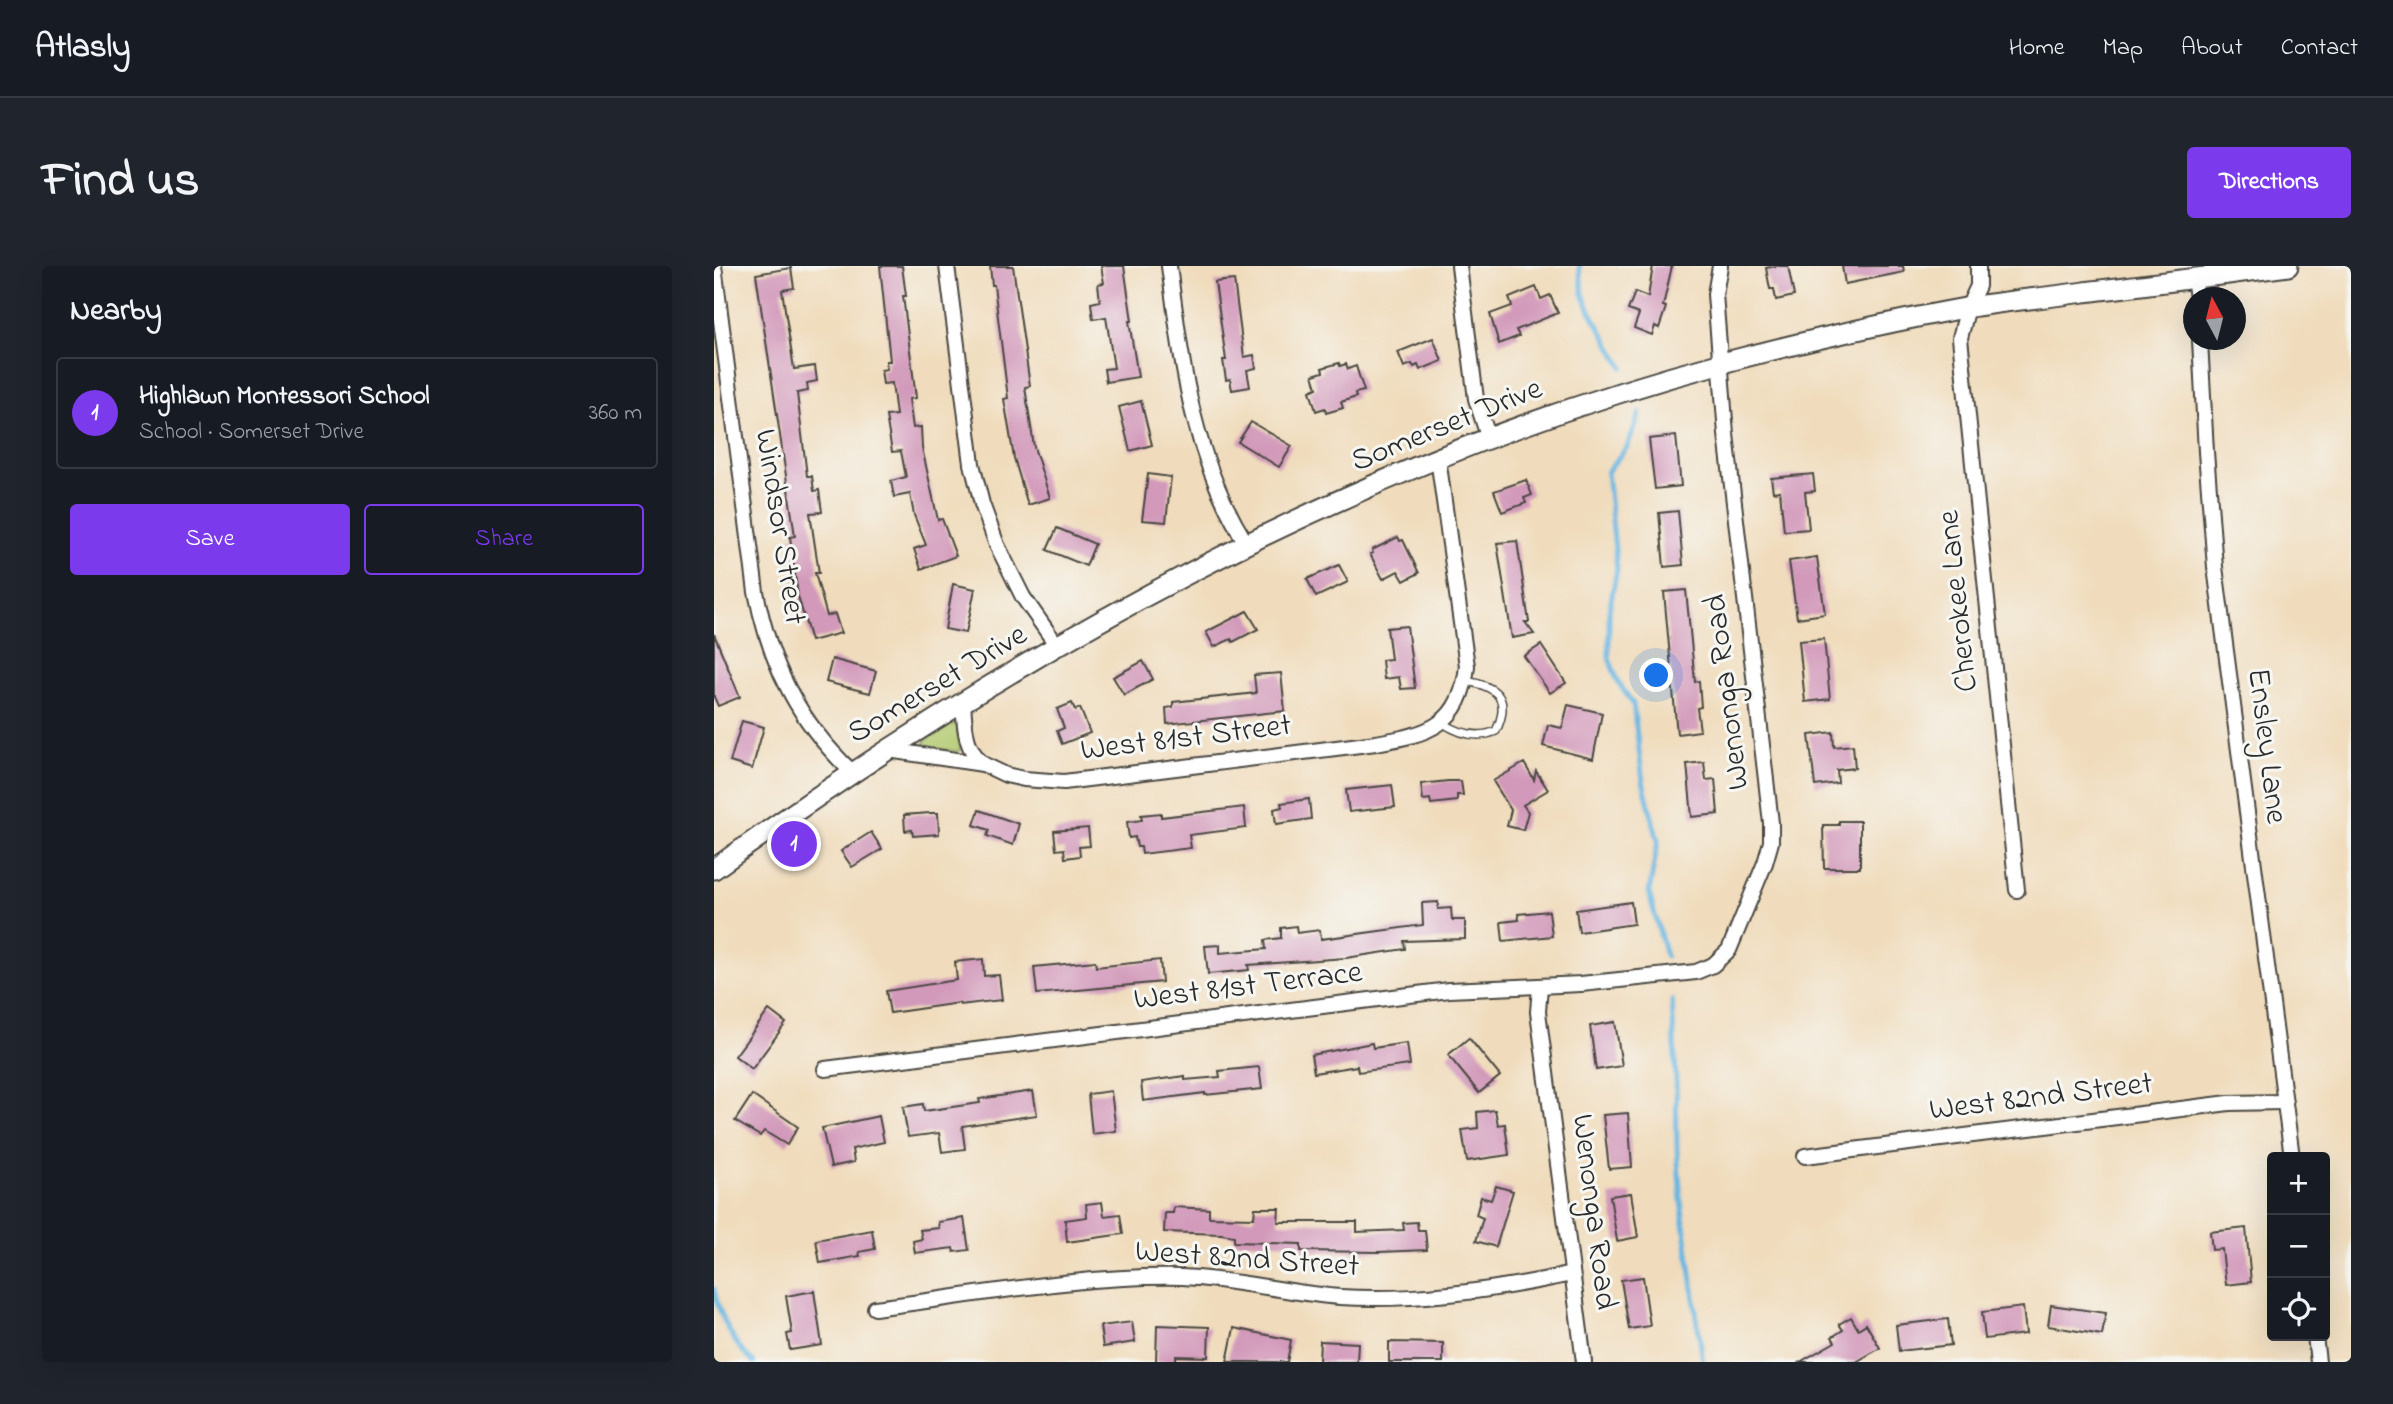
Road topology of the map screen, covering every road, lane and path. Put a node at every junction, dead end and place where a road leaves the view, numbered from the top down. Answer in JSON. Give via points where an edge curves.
{"nodes":[{"id":1,"x":714,"y":266,"type":"edge"},
{"id":2,"x":947,"y":266,"type":"edge"},
{"id":3,"x":1169,"y":266,"type":"edge"},
{"id":4,"x":1459,"y":266,"type":"edge"},
{"id":5,"x":1720,"y":266,"type":"edge"},
{"id":6,"x":1978,"y":266,"type":"edge"},
{"id":7,"x":2288,"y":266,"type":"edge"},
{"id":8,"x":2200,"y":287,"type":"edge"},
{"id":9,"x":2183,"y":289,"type":"edge"},
{"id":10,"x":1968,"y":307,"type":"junction"},
{"id":11,"x":2201,"y":350,"type":"edge"},
{"id":12,"x":1720,"y":363,"type":"junction"},
{"id":13,"x":1489,"y":439,"type":"junction"},
{"id":14,"x":1438,"y":458,"type":"junction"},
{"id":15,"x":1246,"y":543,"type":"junction"},
{"id":16,"x":1058,"y":647,"type":"junction"},
{"id":17,"x":1465,"y":681,"type":"junction"},
{"id":18,"x":963,"y":703,"type":"junction"},
{"id":19,"x":1443,"y":723,"type":"junction"},
{"id":20,"x":888,"y":750,"type":"junction"},
{"id":21,"x":983,"y":764,"type":"junction"},
{"id":22,"x":852,"y":772,"type":"junction"},
{"id":23,"x":714,"y":869,"type":"edge"},
{"id":24,"x":2017,"y":890,"type":"dead end"},
{"id":25,"x":1680,"y":975,"type":"joint"},
{"id":26,"x":1540,"y":986,"type":"junction"},
{"id":27,"x":825,"y":1069,"type":"dead end"},
{"id":28,"x":2284,"y":1102,"type":"junction"},
{"id":29,"x":2291,"y":1152,"type":"edge"},
{"id":30,"x":1805,"y":1156,"type":"dead end"},
{"id":31,"x":1572,"y":1275,"type":"junction"},
{"id":32,"x":876,"y":1308,"type":"dead end"},
{"id":33,"x":2316,"y":1341,"type":"edge"},
{"id":34,"x":1584,"y":1362,"type":"edge"},
{"id":35,"x":2318,"y":1362,"type":"edge"}],
"edges":[{"from":1,"to":22,"type":"street","name":"Windsor Street","via":[[762,623],[792,698],[825,747]]},
{"from":2,"to":16,"type":"street","via":[[972,464],[982,504],[1023,597]]},
{"from":3,"to":15,"type":"street","via":[[1196,431],[1226,508]]},
{"from":4,"to":13,"type":"street","via":[[1476,399]]},
{"from":5,"to":12,"type":"street","name":"Wenonga Road","via":[[1715,295]]},
{"from":6,"to":10,"type":"street","name":"Cherokee Lane","via":[[1978,286]]},
{"from":7,"to":8,"type":"street","name":"Somerset Drive"},
{"from":9,"to":10,"type":"street","name":"Somerset Drive"},
{"from":10,"to":12,"type":"street","name":"Somerset Drive"},
{"from":10,"to":24,"type":"street","name":"Cherokee Lane","via":[[1961,345]]},
{"from":11,"to":28,"type":"street","name":"Ensley Lane","via":[[2215,567]]},
{"from":12,"to":13,"type":"street","name":"Somerset Drive"},
{"from":12,"to":25,"type":"street","name":"Wenonga Road","via":[[1771,842],[1729,950],[1713,965]]},
{"from":13,"to":14,"type":"street","name":"Somerset Drive"},
{"from":14,"to":15,"type":"street","name":"Somerset Drive"},
{"from":14,"to":17,"type":"street","via":[[1465,649]]},
{"from":15,"to":16,"type":"street","name":"Somerset Drive"},
{"from":16,"to":18,"type":"street","name":"Somerset Drive"},
{"from":17,"to":19,"type":"street"},
{"from":17,"to":19,"type":"lane","via":[[1484,683],[1504,704],[1496,731],[1484,736],[1462,733]]},
{"from":18,"to":20,"type":"street","name":"Somerset Drive"},
{"from":18,"to":21,"type":"street","via":[[970,748]]},
{"from":19,"to":21,"type":"street","name":"West 81st Street","via":[[1398,740],[1064,782],[1024,779]]},
{"from":20,"to":21,"type":"street","name":"West 81st Street"},
{"from":20,"to":22,"type":"street","name":"Somerset Drive"},
{"from":22,"to":23,"type":"street","name":"Somerset Drive"},
{"from":25,"to":26,"type":"street","name":"West 81st Terrace"},
{"from":26,"to":27,"type":"street","name":"West 81st Terrace","via":[[1448,990]]},
{"from":26,"to":31,"type":"street","name":"Wenonga Road","via":[[1538,1012]]},
{"from":28,"to":29,"type":"street","name":"Ensley Lane"},
{"from":28,"to":30,"type":"street","name":"West 82nd Street","via":[[2229,1103]]},
{"from":31,"to":32,"type":"street","name":"West 82nd Street","via":[[1388,1298],[1341,1297],[1185,1277],[1136,1277]]},
{"from":31,"to":34,"type":"street","name":"Wenonga Road"},
{"from":33,"to":35,"type":"street"}]}
